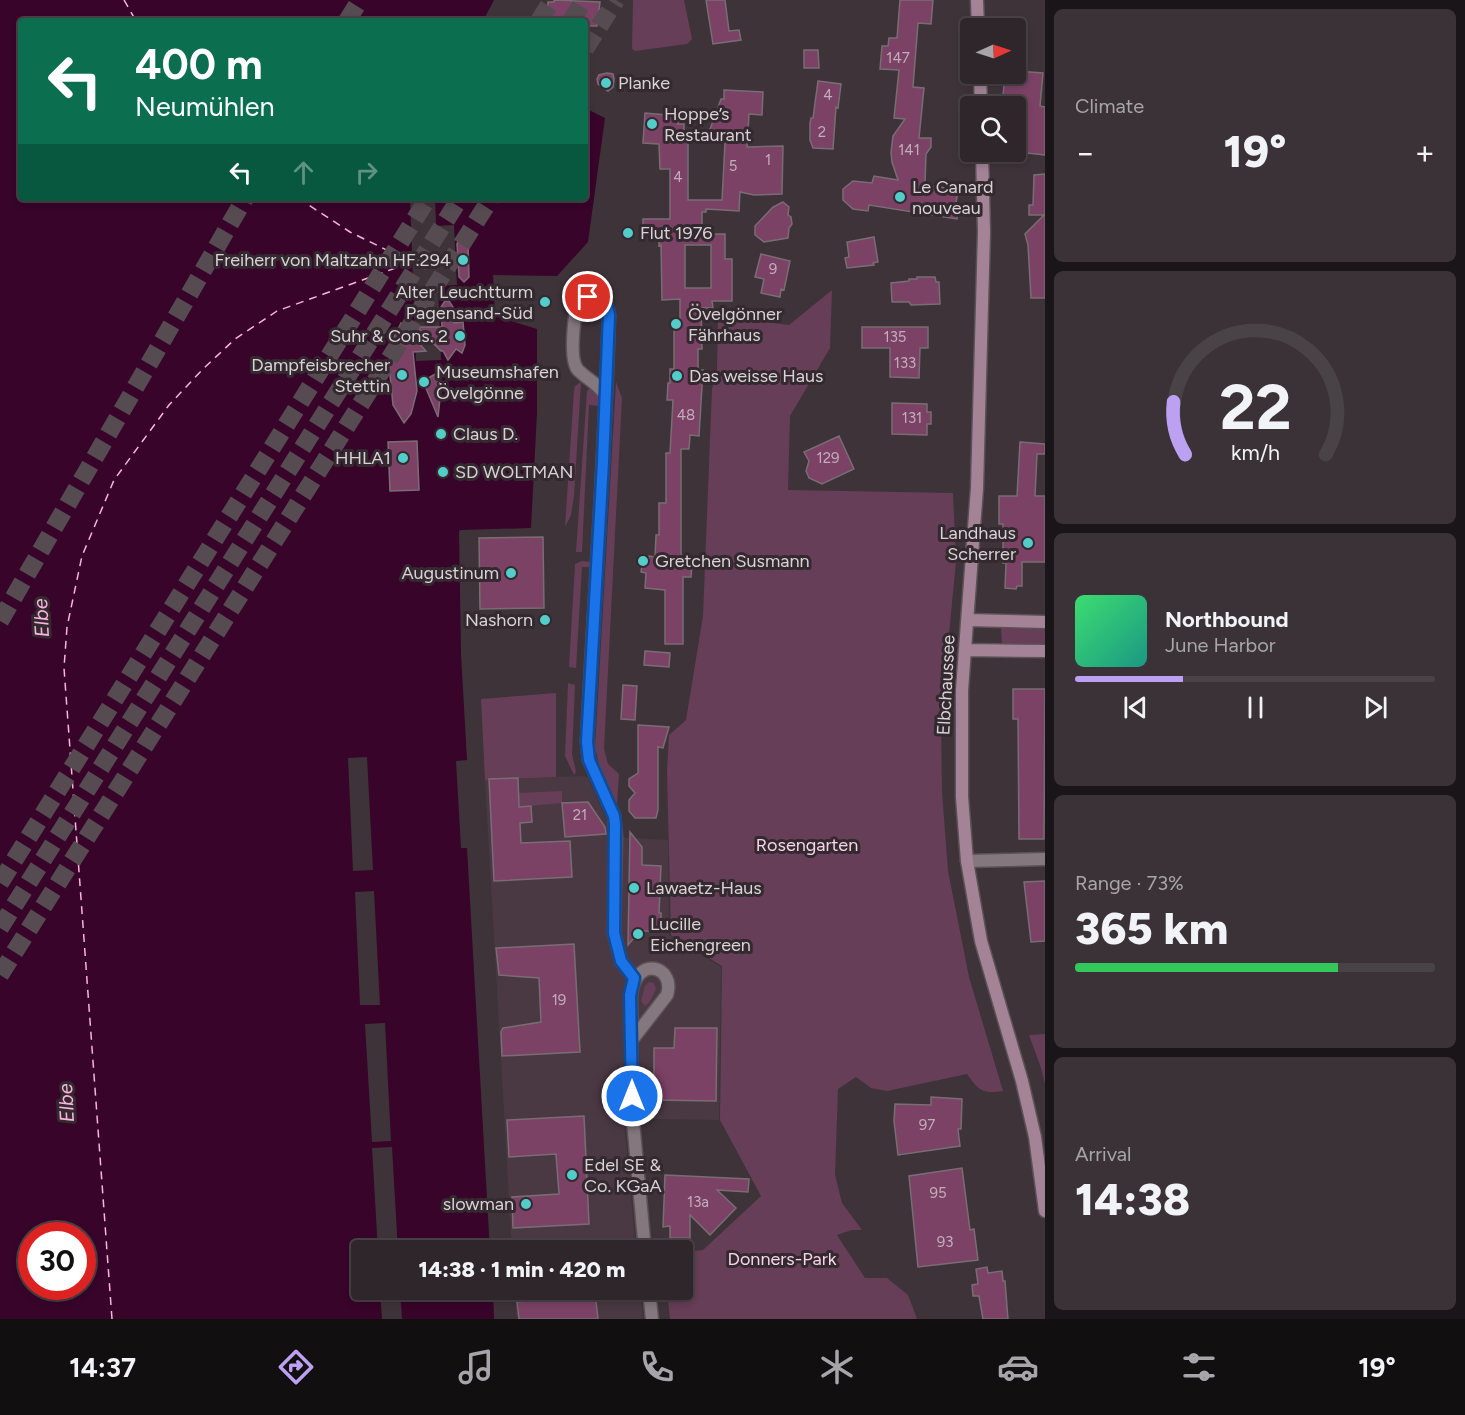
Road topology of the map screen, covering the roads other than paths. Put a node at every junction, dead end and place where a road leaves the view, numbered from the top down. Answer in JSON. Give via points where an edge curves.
{"nodes":[{"id":1,"x":976,"y":0,"type":"edge"},
{"id":2,"x":977,"y":18,"type":"edge"},
{"id":3,"x":982,"y":162,"type":"edge"},
{"id":4,"x":606,"y":396,"type":"junction"},
{"id":5,"x":968,"y":620,"type":"junction"},
{"id":6,"x":1045,"y":622,"type":"edge"},
{"id":7,"x":965,"y":650,"type":"junction"},
{"id":8,"x":1045,"y":651,"type":"edge"},
{"id":9,"x":1045,"y":859,"type":"edge"},
{"id":10,"x":967,"y":861,"type":"junction"},
{"id":11,"x":634,"y":978,"type":"junction"},
{"id":12,"x":632,"y":1040,"type":"junction"},
{"id":13,"x":1045,"y":1211,"type":"edge"},
{"id":14,"x":644,"y":1240,"type":"edge"},
{"id":15,"x":650,"y":1300,"type":"edge"},
{"id":16,"x":652,"y":1319,"type":"edge"}],
"edges":[{"from":1,"to":2,"type":"main road"},
{"from":3,"to":5,"type":"main road","name":"Elbchaussee","via":[[977,479]]},
{"from":4,"to":4,"type":"street","via":[[609,311],[601,300],[588,297],[576,309],[573,360],[579,371]]},
{"from":4,"to":11,"type":"street","via":[[587,742],[589,760],[614,816],[613,921],[621,961]]},
{"from":5,"to":6,"type":"main road"},
{"from":5,"to":7,"type":"main road","name":"Elbchaussee"},
{"from":7,"to":8,"type":"main road"},
{"from":7,"to":10,"type":"main road","name":"Elbchaussee","via":[[961,745]]},
{"from":9,"to":10,"type":"street"},
{"from":10,"to":13,"type":"main road","name":"Elbchaussee","via":[[981,941],[1032,1125]]},
{"from":11,"to":12,"type":"street","via":[[630,995]]},
{"from":11,"to":12,"type":"street","via":[[648,968],[658,970],[667,978],[669,989]]},
{"from":12,"to":14,"type":"street","via":[[632,1110]]},
{"from":15,"to":16,"type":"street"}]}
